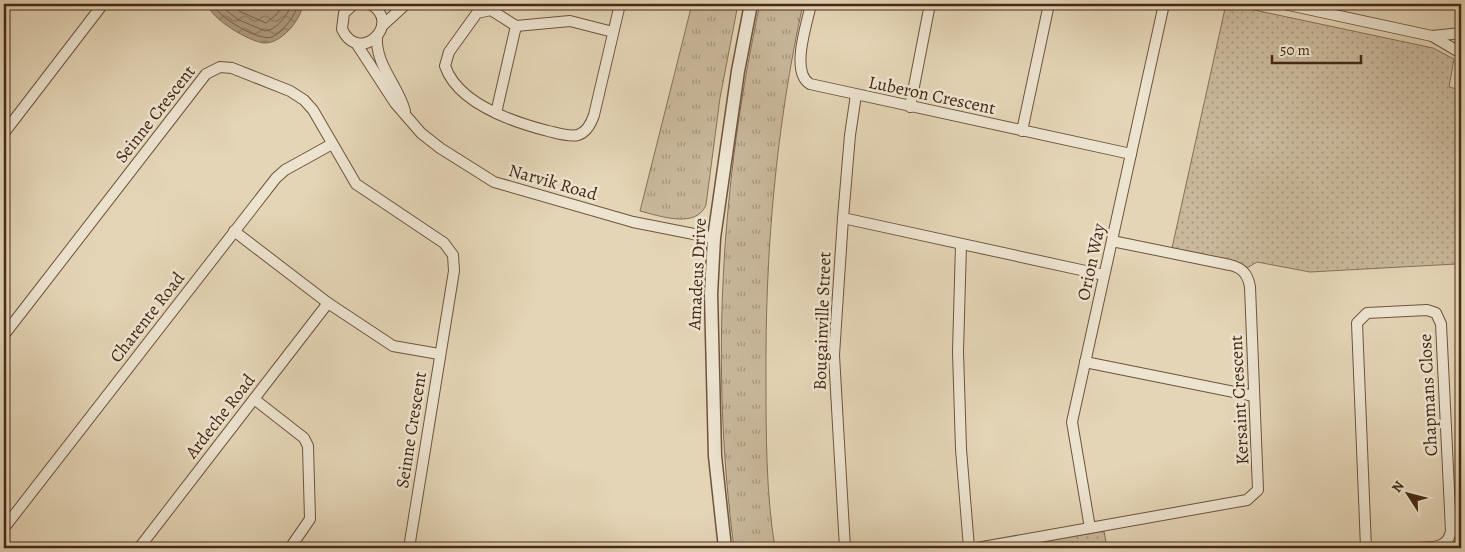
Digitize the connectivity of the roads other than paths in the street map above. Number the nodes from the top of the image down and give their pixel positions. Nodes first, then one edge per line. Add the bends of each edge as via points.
1 (103, 4) edge
2 (354, 4) edge
3 (373, 4) edge
4 (406, 4) edge
5 (620, 4) edge
6 (750, 4) edge
7 (811, 4) edge
8 (930, 4) edge
9 (1049, 4) edge
10 (1164, 4) edge
11 (1290, 4) edge
12 (345, 8) edge
13 (382, 26) junction
14 (516, 26) junction
15 (613, 32) junction
16 (1461, 33) edge
17 (377, 36) junction
18 (1432, 36) junction
19 (356, 43) junction
20 (1461, 52) edge
21 (856, 95) junction
22 (910, 107) junction
23 (405, 112) junction
24 (496, 113) junction
25 (1022, 131) junction
26 (4, 133) edge
27 (332, 144) junction
28 (1131, 154) junction
29 (843, 218) junction
30 (234, 231) junction
31 (714, 238) junction
32 (1112, 241) junction
33 (961, 244) junction
34 (1104, 275) junction
35 (328, 304) junction
36 (4, 335) edge
37 (439, 354) junction
38 (1085, 362) junction
39 (1254, 396) junction
40 (254, 399) junction
41 (4, 528) edge
42 (1090, 528) junction
43 (139, 548) edge
44 (290, 548) edge
45 (409, 548) edge
46 (725, 548) edge
47 (845, 548) edge
48 (969, 548) edge
49 (977, 548) edge
50 (1366, 548) edge
51 (1414, 548) edge

1 - 26 street
2 - 12 street
3 - 13 street via 381,15
4 - 13 street
5 - 15 street
6 - 31 street, Amadeus Drive
7 - 21 street, Luberon Crescent via 799,65 801,76 813,86
8 - 22 street
9 - 25 street
10 - 28 street, Orion Way
11 - 18 street
12 - 19 street, Narvik Road via 342,29 347,38
13 - 17 street
14 - 15 street via 570,20
14 - 24 street
14 - 24 street via 491,10 479,12 446,60 448,72 460,89
15 - 24 street via 594,116 583,133 567,135 513,122
16 - 18 street
17 - 19 street via 369,42
17 - 23 street, Narvik Road via 382,64
18 - 20 street
19 - 23 street, Narvik Road
21 - 22 street, Luberon Crescent
21 - 29 street, Bougainville Street
22 - 25 street, Luberon Crescent
23 - 31 street, Narvik Road via 421,133 440,148 494,182 633,222
25 - 28 street, Luberon Crescent
27 - 30 street, Charente Road via 280,174
27 - 36 street, Seinne Crescent via 313,110 295,94 232,68 220,67 209,71
27 - 37 street, Seinne Crescent via 360,188 440,240 451,251 454,266
28 - 32 street, Orion Way
29 - 33 street
29 - 47 street, Bougainville Street via 834,355
30 - 35 street
30 - 41 street, Charente Road
31 - 46 street, Amadeus Drive via 710,294 712,378 715,456
32 - 34 street, Orion Way
32 - 39 street, Kersaint Crescent via 1242,270 1250,287
33 - 34 street
33 - 48 street via 958,352
34 - 38 street, Orion Way
35 - 37 street via 393,346
35 - 40 street, Ardeche Road
37 - 45 street, Seinne Crescent
38 - 39 street
38 - 42 street, Orion Way via 1072,427
39 - 42 street, Kersaint Crescent via 1259,485 1254,496 1247,500
40 - 43 street, Ardeche Road
40 - 44 street via 304,438 308,446 310,519
42 - 49 street
50 - 51 street, Chapmans Close via 1357,323 1367,313 1428,310 1436,313 1441,324 1451,531 1448,541 1441,546

